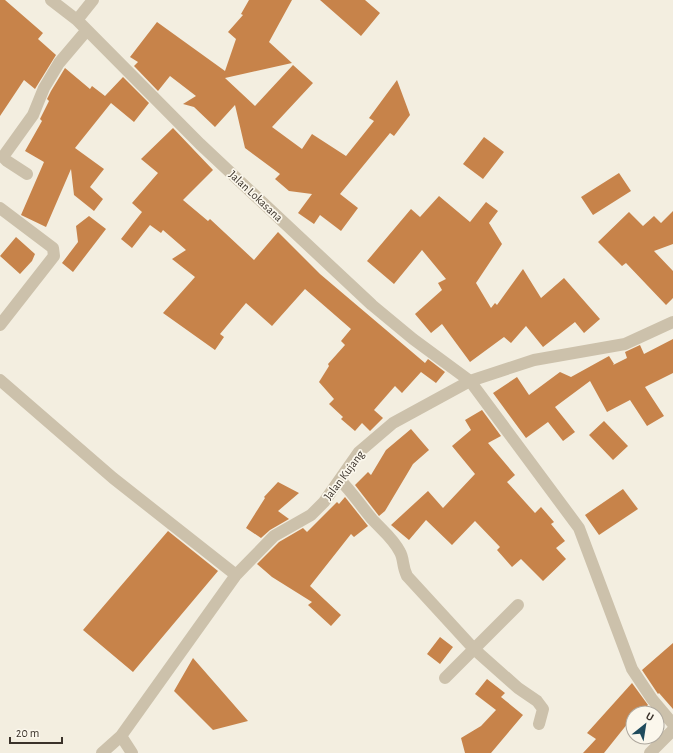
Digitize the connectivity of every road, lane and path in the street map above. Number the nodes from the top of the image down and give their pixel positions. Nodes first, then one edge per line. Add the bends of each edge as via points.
1 (51, 0) edge
2 (93, 0) edge
3 (77, 20) junction
4 (87, 30) junction
5 (27, 174) dead end
6 (0, 208) edge
7 (673, 322) edge
8 (0, 325) edge
9 (0, 380) edge
10 (470, 381) junction
11 (340, 480) junction
12 (236, 575) junction
13 (518, 605) dead end
14 (474, 648) junction
15 (445, 678) dead end
16 (539, 724) dead end
17 (673, 724) edge
18 (673, 730) edge
19 (121, 736) junction
20 (102, 753) edge
21 (132, 753) edge
22 (650, 753) edge

1 - 3 street, Jalan Lokasana
2 - 3 street
3 - 4 street, Jalan Lokasana
4 - 5 street via 59,63 44,88 34,115 5,154 4,158 7,161
4 - 10 street, Jalan Lokasana via 200,144 372,305 413,340
6 - 8 street via 54,248 54,256
7 - 10 street, Jalan Kujang via 625,344 534,360
9 - 12 street via 113,478
10 - 11 street, Jalan Kujang via 393,422 359,452
10 - 17 street, Jalan Lokasana via 579,528 632,670
11 - 12 street, Jalan Kujang via 311,515 274,536
11 - 14 street via 371,518 389,535 402,554 403,568 407,576
12 - 19 street, Jalan Kujang
13 - 14 street
14 - 15 street
14 - 16 street via 543,709
18 - 22 street
19 - 20 street, Jalan Kujang
19 - 21 street

